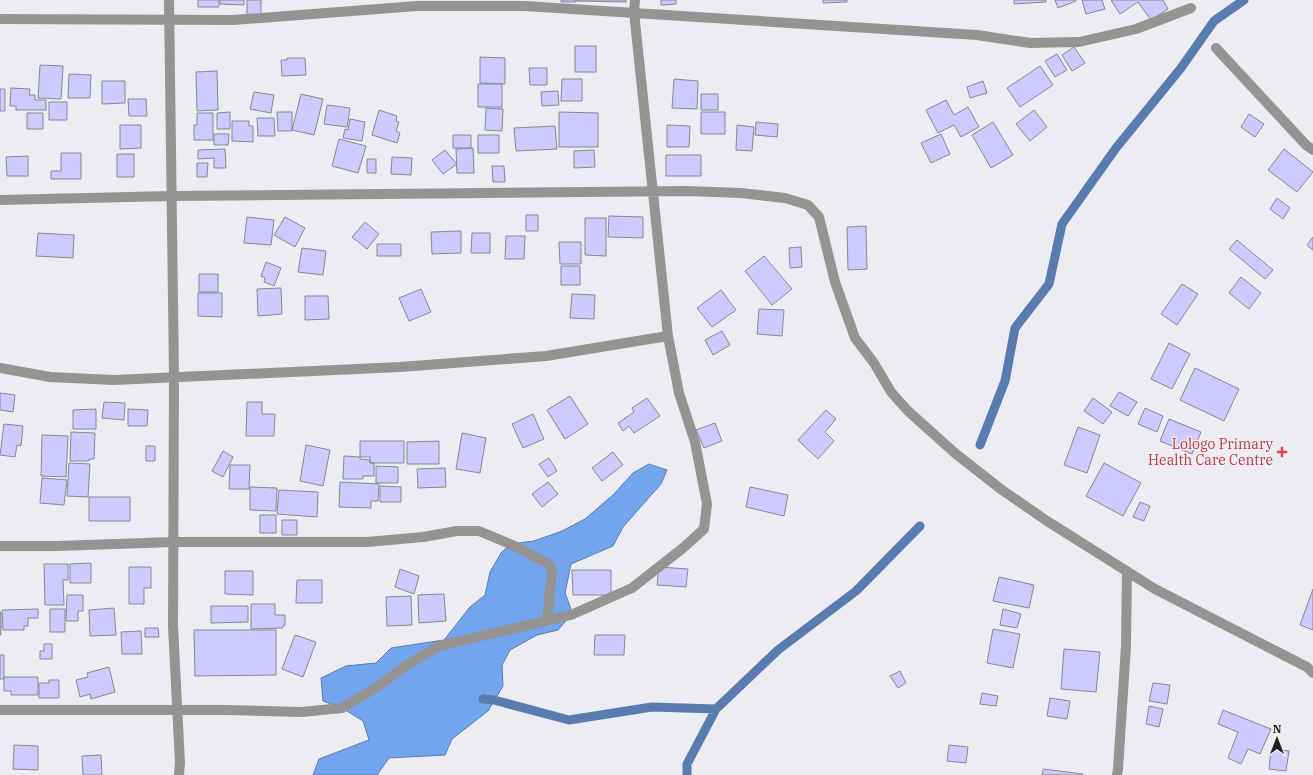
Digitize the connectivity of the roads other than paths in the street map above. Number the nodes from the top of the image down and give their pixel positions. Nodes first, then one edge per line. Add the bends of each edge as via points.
1 (169, 0) edge
2 (635, 0) edge
3 (1191, 8) dead end
4 (634, 12) junction
5 (0, 19) edge
6 (169, 19) junction
7 (1216, 48) dead end
8 (1313, 150) edge
9 (653, 192) junction
10 (172, 196) junction
11 (0, 200) edge
12 (668, 336) junction
13 (0, 368) edge
14 (174, 376) junction
15 (174, 542) junction
16 (0, 546) edge
17 (1127, 572) junction
18 (547, 621) junction
19 (1313, 673) edge
20 (0, 710) edge
21 (177, 710) junction
22 (179, 775) edge
23 (1117, 775) edge

1 - 6 street
2 - 4 street
3 - 4 street via 1136,28 1079,42 1030,43 977,35
4 - 6 street via 525,6 417,6 232,20
4 - 9 street
5 - 6 street
6 - 10 street
7 - 8 street
9 - 10 street
9 - 12 street
9 - 17 street via 741,192 785,198 808,205 819,217 835,282 855,338 891,392 956,454 1002,490
10 - 11 street
10 - 14 street
12 - 14 street via 546,356 400,367
12 - 18 street via 679,393 694,442 707,504 704,529 632,588 571,615
13 - 14 street via 50,377 114,380
14 - 15 street
15 - 16 street
15 - 18 street via 366,542 457,531 479,531 522,549 549,564 552,569
15 - 21 street via 173,626
17 - 19 street via 1307,667
17 - 23 street via 1126,646
18 - 21 street via 438,646 342,708 302,712
20 - 21 street
21 - 22 street

